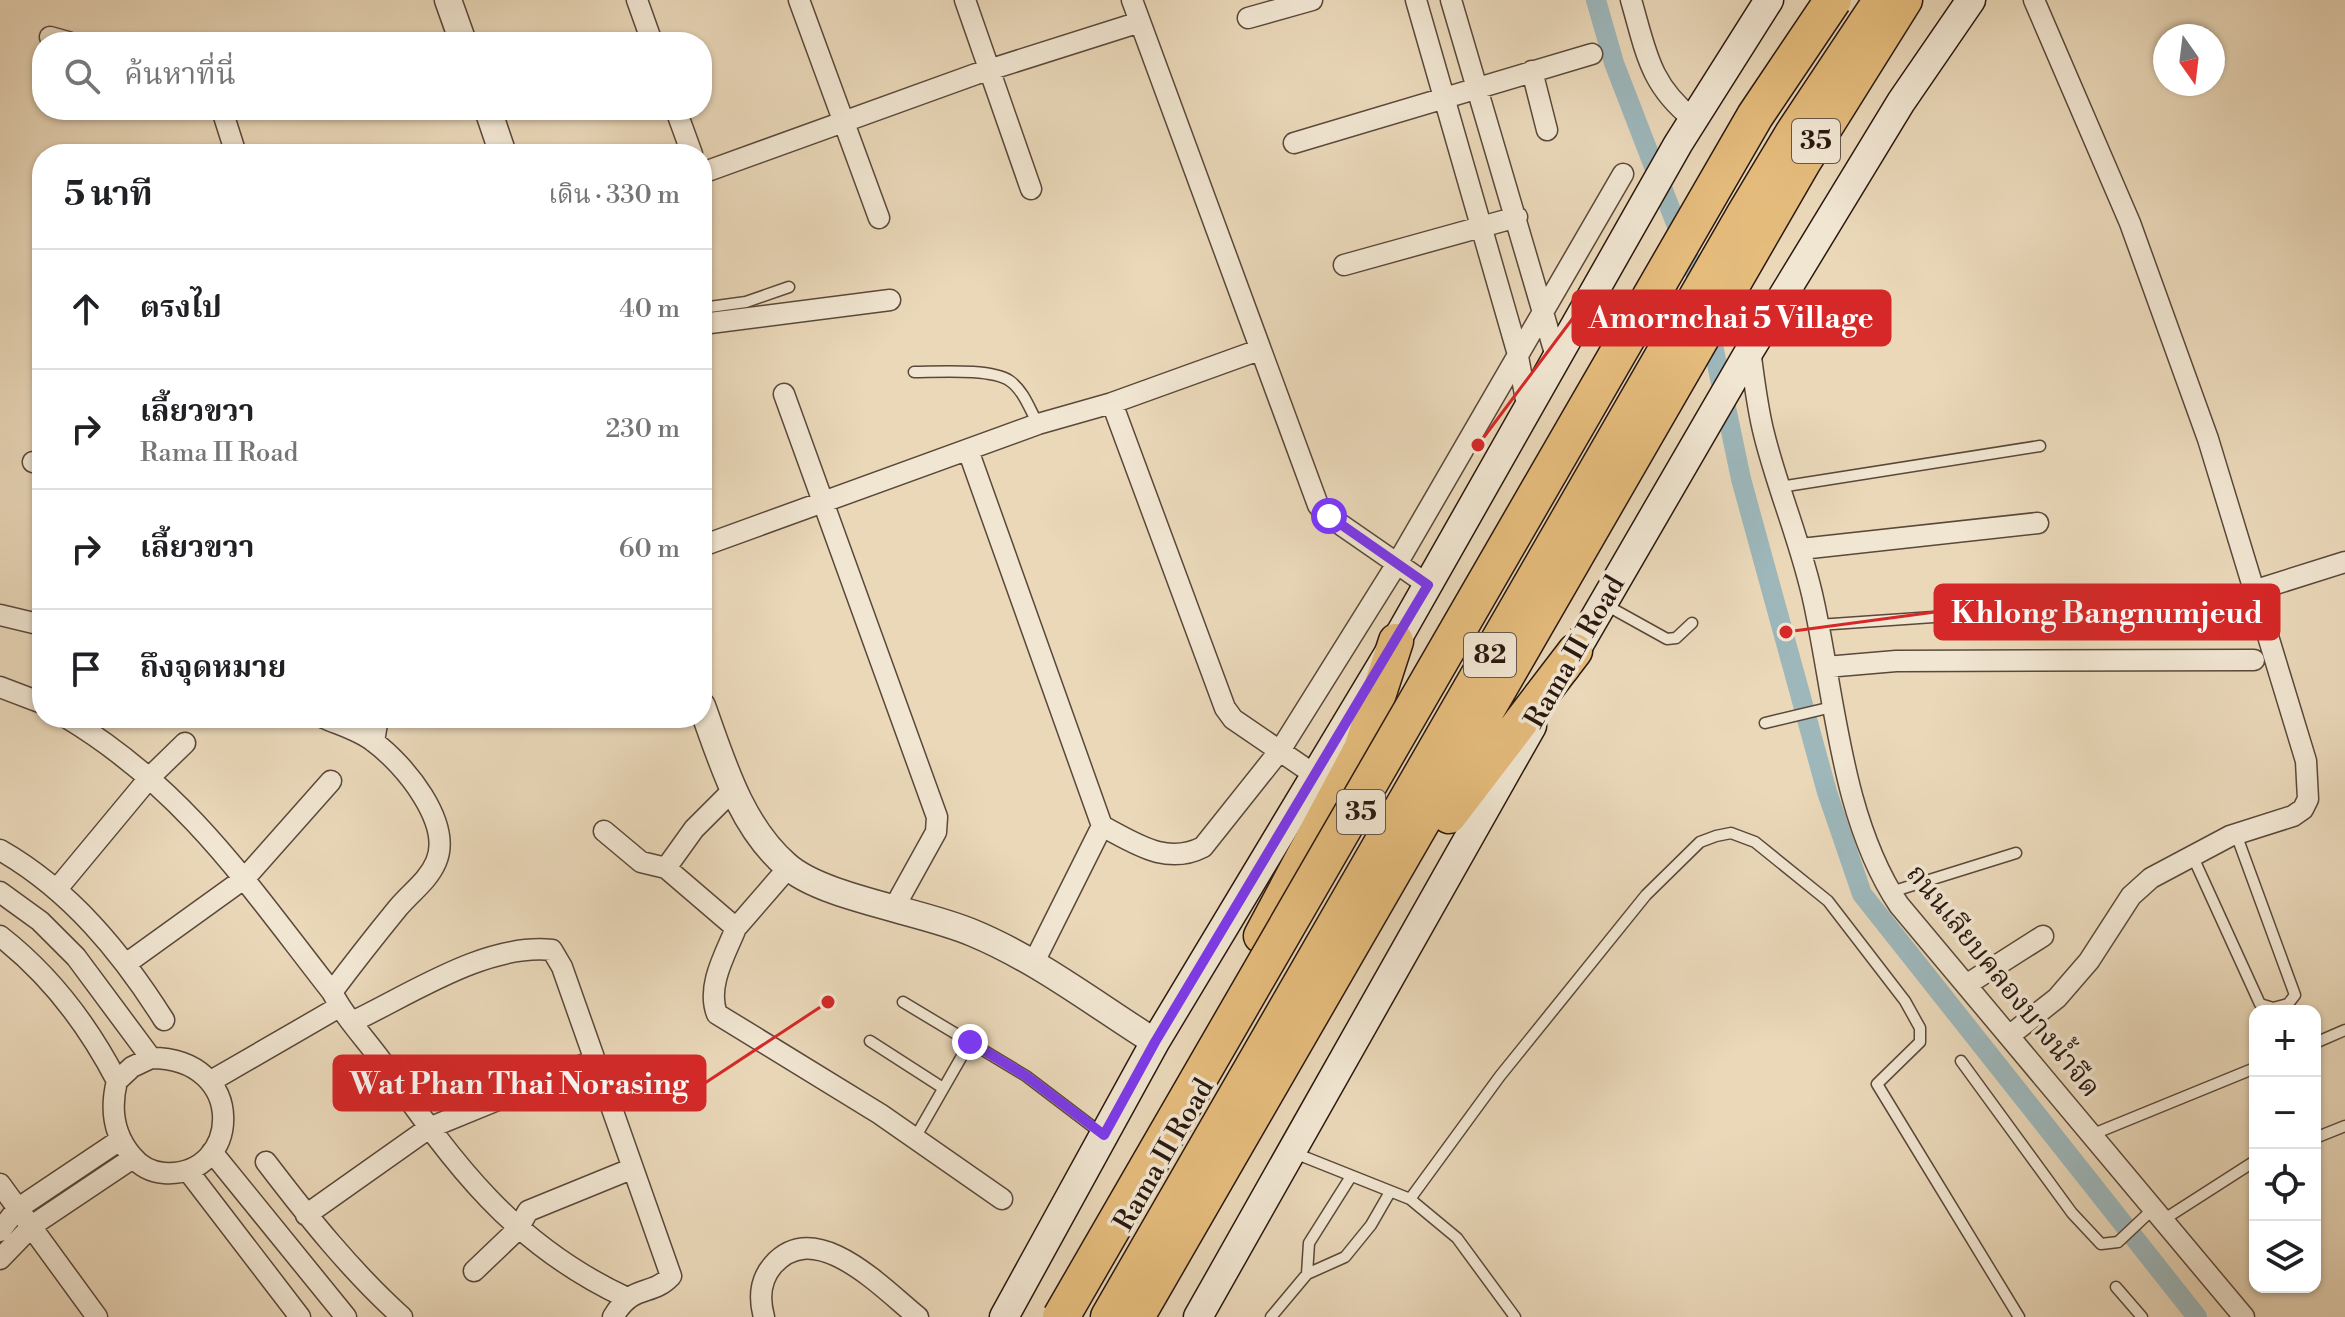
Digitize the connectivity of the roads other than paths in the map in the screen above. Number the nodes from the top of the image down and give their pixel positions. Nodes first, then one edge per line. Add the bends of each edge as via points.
1 (448, 0) edge
2 (637, 0) edge
3 (799, 0) edge
4 (965, 0) edge
5 (1132, 0) edge
6 (1312, 0) edge
7 (1416, 0) edge
8 (1451, 0) edge
9 (1631, 0) edge
10 (1769, 0) edge
11 (1833, 0) edge
12 (1840, 0) edge
13 (1882, 0) edge
14 (1905, 0) edge
15 (1955, 0) edge
16 (1971, 0) edge
17 (2034, 0) edge
18 (1248, 18) dead end
19 (1140, 22) junction
20 (459, 32) edge
21 (648, 32) edge
22 (1592, 54) dead end
23 (991, 70) junction
24 (1532, 71) junction
25 (1478, 90) junction
26 (1445, 100) junction
27 (1901, 102) junction
28 (1693, 119) junction
29 (225, 120) edge
30 (491, 120) edge
31 (680, 120) edge
32 (843, 123) junction
33 (1547, 130) dead end
34 (1294, 143) dead end
35 (233, 144) edge
36 (500, 144) edge
37 (688, 144) edge
38 (712, 169) edge
39 (1623, 174) dead end
40 (1031, 189) dead end
41 (1517, 217) junction
42 (879, 218) dead end
43 (1482, 229) junction
44 (1344, 265) dead end
45 (1531, 266) junction
46 (1496, 277) junction
47 (789, 287) dead end
48 (890, 300) dead end
49 (712, 307) edge
50 (1542, 309) junction
51 (712, 323) edge
52 (1259, 350) junction
53 (1517, 351) junction
54 (1745, 359) junction
55 (1557, 360) junction
56 (914, 372) dead end
57 (784, 394) dead end
58 (1112, 403) junction
59 (1528, 411) junction
60 (1038, 424) junction
61 (2040, 446) dead end
62 (968, 450) junction
63 (1780, 487) junction
64 (822, 503) junction
65 (2038, 523) dead end
66 (712, 542) edge
67 (1801, 549) junction
68 (1398, 562) junction
69 (2345, 562) edge
70 (1428, 585) junction
71 (2253, 591) junction
72 (1602, 603) junction
73 (2006, 612) dead end
74 (0, 615) edge
75 (32, 623) edge
76 (1692, 623) dead end
77 (1818, 625) junction
78 (1396, 641) junction
79 (1575, 651) junction
80 (2254, 660) dead end
81 (1826, 667) junction
82 (0, 687) edge
83 (32, 699) edge
84 (1824, 708) junction
85 (1765, 723) dead end
86 (83, 728) edge
87 (346, 728) edge
88 (376, 728) edge
89 (710, 728) edge
90 (374, 741) junction
91 (185, 743) dead end
92 (1281, 749) junction
93 (1315, 775) junction
94 (150, 777) junction
95 (331, 781) dead end
96 (734, 789) junction
97 (1102, 826) junction
98 (604, 831) dead end
99 (2236, 834) junction
100 (0, 850) edge
101 (2016, 853) dead end
102 (2192, 855) junction
103 (666, 868) junction
104 (788, 868) junction
105 (245, 878) junction
106 (57, 889) junction
107 (0, 892) edge
108 (1891, 892) junction
109 (895, 906) junction
110 (736, 928) junction
111 (0, 936) edge
112 (2043, 936) dead end
113 (127, 963) junction
114 (1033, 964) junction
115 (1966, 985) junction
116 (903, 1002) dead end
117 (1250, 1006) junction
118 (341, 1007) junction
119 (164, 1020) dead end
120 (1308, 1021) junction
121 (2345, 1030) edge
122 (2009, 1036) junction
123 (2321, 1040) edge
124 (870, 1041) dead end
125 (970, 1042) junction
126 (1155, 1042) junction
127 (151, 1058) junction
128 (595, 1060) junction
129 (1961, 1061) dead end
130 (2249, 1070) edge
131 (117, 1081) junction
132 (211, 1081) junction
133 (943, 1088) junction
134 (2345, 1126) edge
135 (429, 1128) junction
136 (1104, 1135) junction
137 (2091, 1135) junction
138 (2321, 1136) edge
139 (915, 1138) junction
140 (120, 1140) junction
141 (1290, 1151) junction
142 (212, 1152) junction
143 (133, 1158) junction
144 (266, 1162) dead end
145 (2249, 1164) edge
146 (631, 1169) junction
147 (188, 1171) junction
148 (1350, 1178) junction
149 (0, 1184) edge
150 (1390, 1192) junction
151 (1002, 1199) dead end
152 (1410, 1199) junction
153 (17, 1209) junction
154 (306, 1215) junction
155 (2153, 1216) junction
156 (33, 1225) junction
157 (518, 1229) junction
158 (0, 1231) edge
159 (0, 1259) edge
160 (474, 1271) dead end
161 (1307, 1274) junction
162 (2116, 1287) dead end
163 (625, 1297) junction
164 (2235, 1314) edge
165 (97, 1317) edge
166 (300, 1317) edge
167 (346, 1317) edge
168 (402, 1317) edge
169 (613, 1317) edge
170 (764, 1317) edge
171 (918, 1317) edge
172 (1004, 1317) edge
173 (1061, 1317) edge
174 (1071, 1317) edge
175 (1109, 1317) edge
176 (1137, 1317) edge
177 (1198, 1317) edge
178 (1271, 1317) edge
179 (1515, 1317) edge
180 (2019, 1317) edge
181 (2142, 1317) edge

1 - 20 street
2 - 21 street
3 - 32 street
4 - 23 street
5 - 19 street
6 - 18 street
7 - 26 street
8 - 25 street
9 - 28 street via 1652,72 1665,96
10 - 28 main road, 35
11 - 173 highway, 82, bridge via 1755,116
12 - 117 highway, Rama II Road / 35, bridge via 1775,94 1699,223
13 - 175 highway, 82 via 1745,214
14 - 120 highway, Rama II Road / 35 via 1842,97
15 - 27 main road
16 - 27 main road, Rama II Road / 35
17 - 71 street via 2135,238 2208,439
19 - 23 street
19 - 52 street
22 - 24 street
23 - 32 street
23 - 40 street
24 - 25 street
24 - 33 street
25 - 26 street
25 - 41 street
26 - 34 street
26 - 43 street
27 - 54 main road, Rama II Road / 35
28 - 55 main road, 35
29 - 35 street
30 - 36 street
31 - 37 street
32 - 38 street
32 - 42 street
39 - 50 street
41 - 43 street
41 - 45 street
43 - 44 street
43 - 46 street
45 - 46 street
45 - 50 street
46 - 53 street
47 - 49 lane
48 - 51 street
50 - 53 street
50 - 55 street
52 - 58 street
52 - 68 street via 1318,505
53 - 59 street
53 - 68 street
54 - 63 street, ถนนเลียบคลองบางน้ำจืด
54 - 72 main road, Rama II Road / 35
55 - 59 main road, 35
56 - 60 lane via 1008,379
57 - 64 street
58 - 60 street
58 - 92 street via 1225,708 1233,719
59 - 70 main road, 35
60 - 62 street
61 - 63 lane
62 - 64 street
62 - 97 street
63 - 67 street, ถนนเลียบคลองบางน้ำจืด
64 - 66 street
64 - 109 street via 937,817 936,832
65 - 67 street
67 - 77 street, ถนนเลียบคลองบางน้ำจืด
68 - 70 street
68 - 92 street
69 - 71 street
70 - 78 main road, 35
71 - 99 street via 2306,761 2308,799 2293,816
72 - 76 lane via 1667,639 1676,638
72 - 79 main road, Rama II Road / 35
73 - 77 lane
74 - 75 street
77 - 81 street, ถนนเลียบคลองบางน้ำจืด
78 - 93 main road, 35
78 - 117 highway via 1361,749 1262,934 1247,978
79 - 120 highway via 1460,800
79 - 141 main road, Rama II Road / 35
80 - 81 street via 1896,661
81 - 84 street, ถนนเลียบคลองบางน้ำจืด
82 - 83 street
84 - 85 lane
84 - 108 street, ถนนเลียบคลองบางน้ำจืด via 1859,816
86 - 94 street
87 - 90 street
88 - 90 street
89 - 96 street
90 - 118 street via 430,807 441,847 421,885 399,906
91 - 94 street
92 - 93 street
92 - 97 street via 1203,847 1188,854 1151,852
93 - 126 main road, 35
94 - 105 street via 198,822
94 - 106 street
95 - 105 street
96 - 103 street via 694,829
96 - 104 street via 769,848
97 - 114 street
98 - 103 street via 641,862
99 - 102 street
99 - 102 lane via 2295,995 2288,1004 2260,1004
100 - 106 street
101 - 108 lane
102 - 122 street via 2131,896 2089,961 2057,998
103 - 110 street
104 - 109 street
104 - 110 street
105 - 113 street
105 - 118 street
106 - 113 street
107 - 127 street via 76,957
108 - 115 street, ถนนเลียบคลองบางน้ำจืด
109 - 114 street via 974,933
110 - 139 street via 717,975 717,1014
111 - 131 street via 46,976 98,1043
112 - 115 street
113 - 119 street
114 - 126 street
115 - 122 street, ถนนเลียบคลองบางน้ำจืด
116 - 125 lane
117 - 174 highway, Rama II Road / 35
118 - 128 street via 488,957 529,948 552,950
118 - 132 street
118 - 135 street
120 - 176 highway, Rama II Road / 35
121 - 123 lane
122 - 137 street, ถนนเลียบคลองบางน้ำจืด
124 - 133 lane
125 - 133 lane
125 - 136 lane
126 - 136 main road, 35
127 - 131 street
127 - 132 street via 184,1062
128 - 135 street
128 - 146 street
129 - 155 lane via 2072,1213 2101,1244 2118,1242
130 - 137 lane
131 - 140 street via 113,1112
132 - 142 street via 223,1113
133 - 139 lane
134 - 138 lane
135 - 154 street
135 - 157 street via 461,1172
136 - 172 main road, 35
137 - 155 street, ถนนเลียบคลองบางน้ำจืด
139 - 151 street
140 - 143 street
140 - 153 street
141 - 148 lane
141 - 177 main road, Rama II Road / 35
142 - 147 street
142 - 167 street
143 - 147 street via 157,1172
143 - 156 street
144 - 154 street
145 - 155 lane
146 - 157 street via 528,1211
146 - 163 street via 671,1276
147 - 166 street
148 - 150 lane
148 - 161 lane via 1309,1243
149 - 153 street
150 - 152 lane
150 - 161 lane via 1345,1257
152 - 179 lane via 1457,1238
152 - 180 lane via 1500,1076 1646,895 1700,842 1731,833 1755,842 1828,901 1905,1001 1920,1028 1920,1042 1877,1084
153 - 156 street
153 - 158 street
154 - 168 street
155 - 164 street, ถนนเลียบคลองบางน้ำจืด
156 - 159 street
156 - 165 street
157 - 160 street
157 - 163 street via 597,1284
161 - 178 lane
162 - 181 lane
163 - 169 street
170 - 171 street via 765,1275 790,1251 810,1248 847,1260

